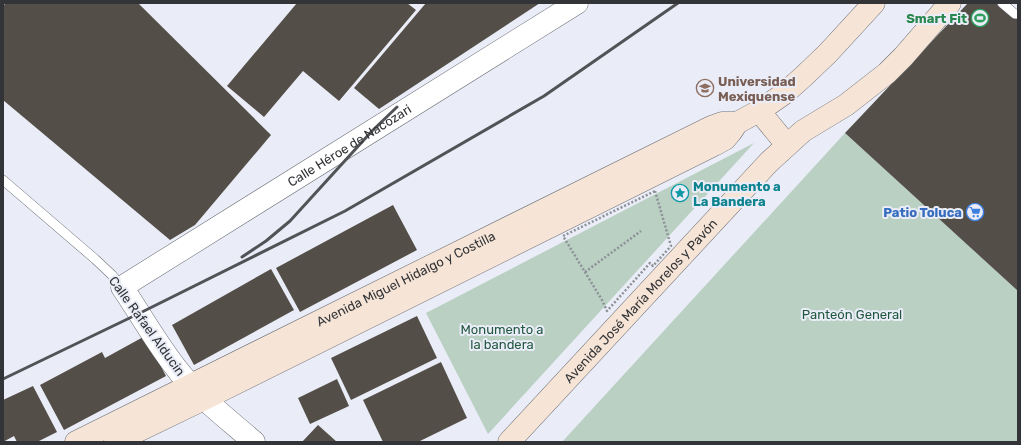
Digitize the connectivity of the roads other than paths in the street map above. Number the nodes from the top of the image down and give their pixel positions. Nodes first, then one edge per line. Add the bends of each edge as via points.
1 (577, 3) edge
2 (874, 3) edge
3 (950, 3) edge
4 (1002, 3) edge
5 (1018, 14) edge
6 (759, 111) junction
7 (786, 145) junction
8 (3, 180) edge
9 (122, 286) junction
10 (198, 392) junction
11 (76, 442) edge
12 (115, 442) edge
13 (254, 442) edge
14 (509, 442) edge

1 - 9 street, Calle Héroe de Nacozari
2 - 6 main road, Avenida Miguel Hidalgo y Costilla via 804,76
3 - 7 main road, Avenida José María Morelos y Pavón via 887,73 846,105 803,131
4 - 5 lane
6 - 7 main road
6 - 10 main road, Avenida Miguel Hidalgo y Costilla via 737,123 722,123 711,127 396,293
7 - 14 main road, Avenida José María Morelos y Pavón
8 - 9 lane, Calle Rafael Alducin via 95,259
9 - 10 street, Calle Rafael Alducin via 170,360
10 - 11 main road, Avenida Miguel Hidalgo y Costilla
10 - 12 main road, Avenida Miguel Hidalgo y Costilla
10 - 13 street, Calle Rafael Alducin

